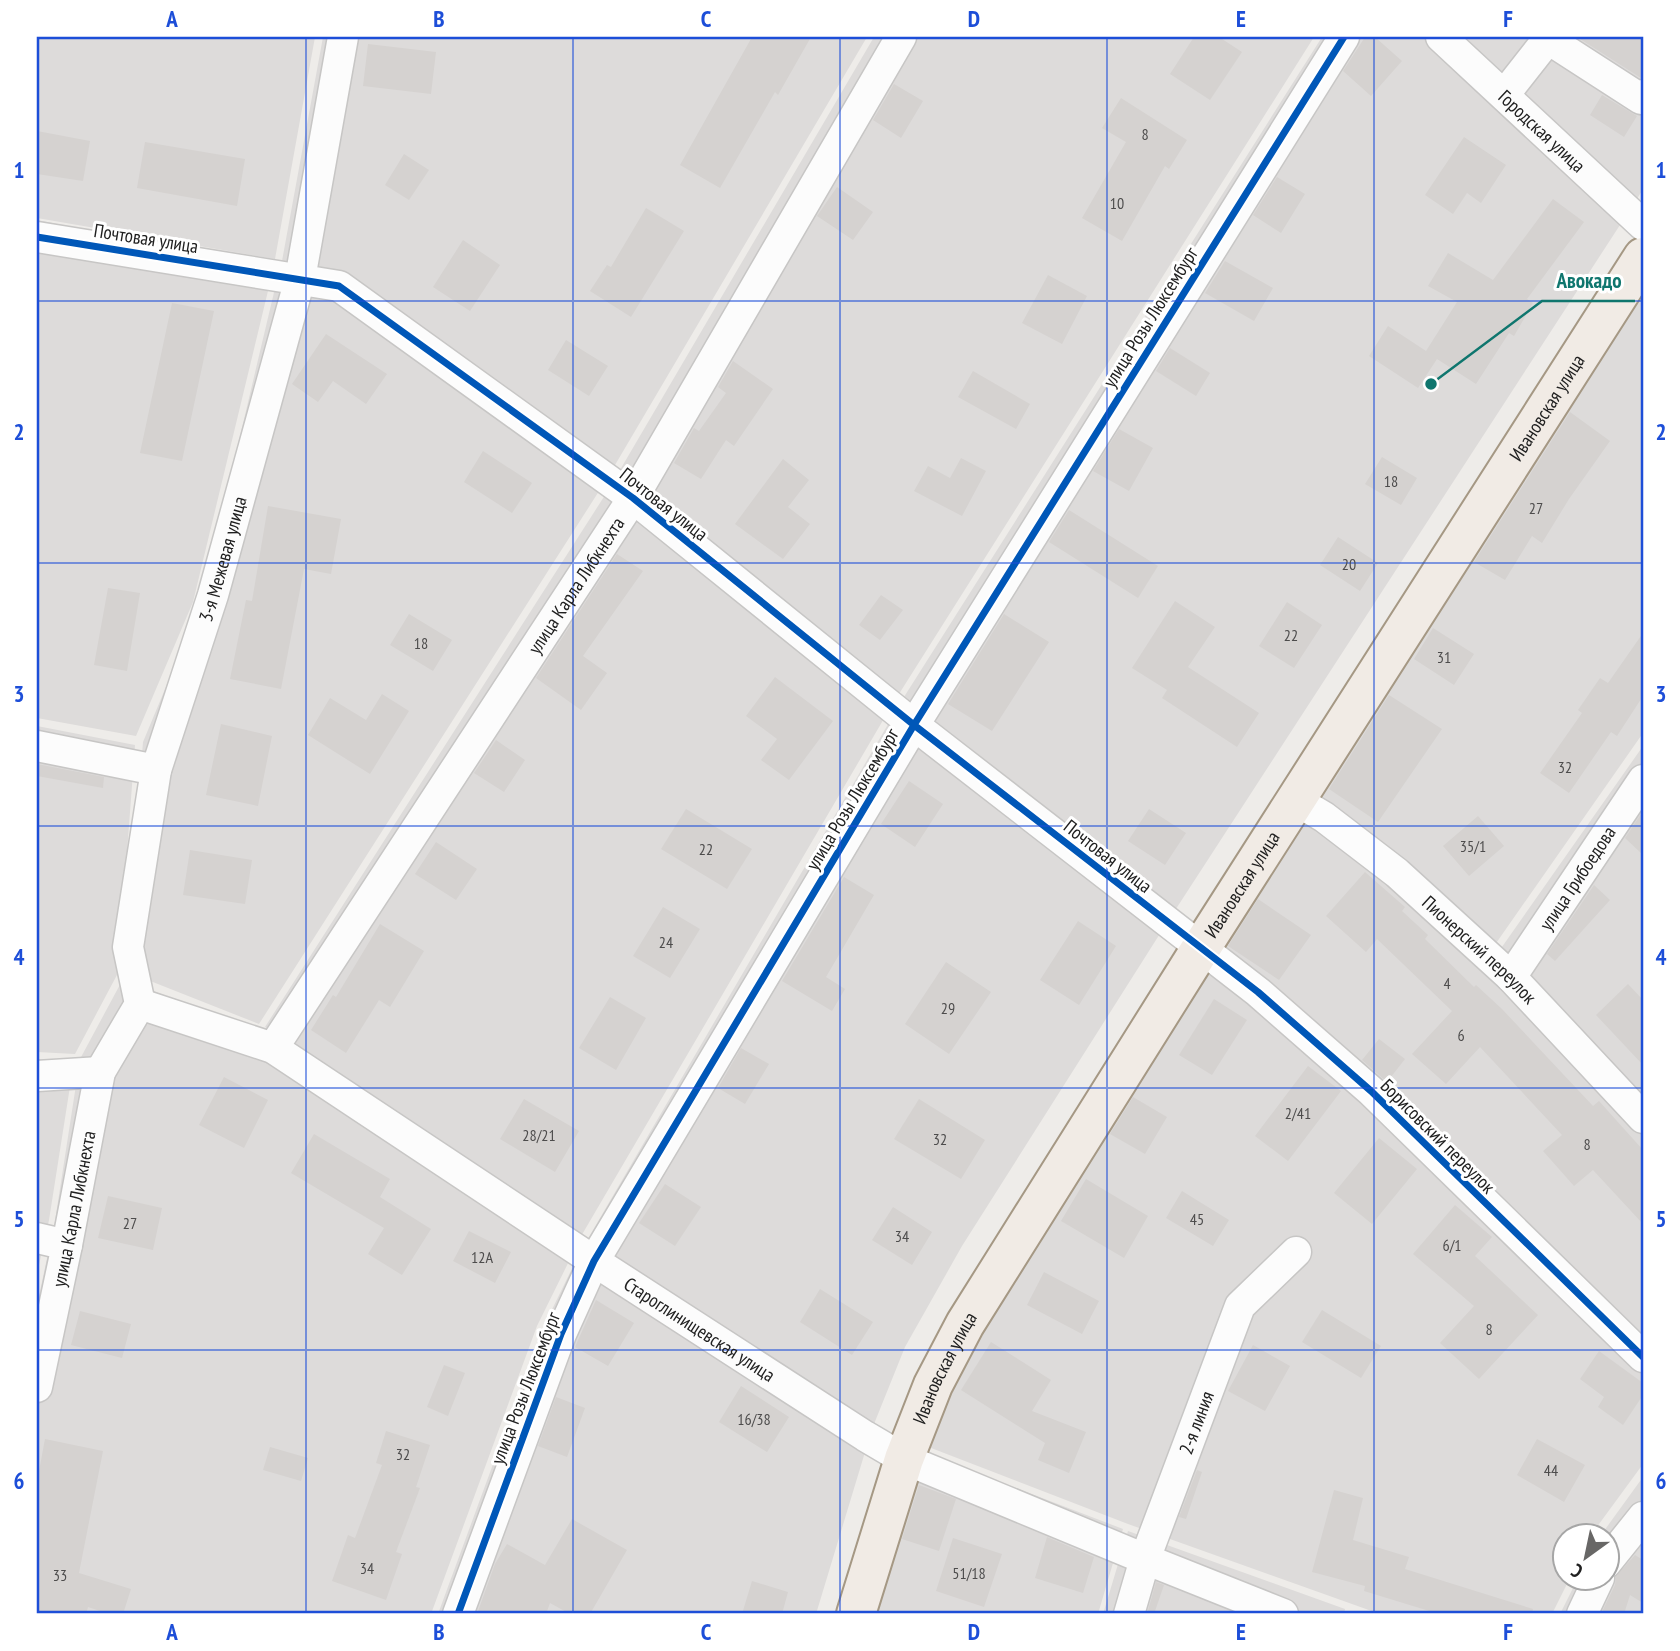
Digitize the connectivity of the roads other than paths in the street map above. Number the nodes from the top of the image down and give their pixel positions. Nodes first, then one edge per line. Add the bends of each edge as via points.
1 (343, 37) edge
2 (901, 37) edge
3 (1344, 37) edge
4 (1441, 37) edge
5 (1568, 43) edge
6 (1504, 95) junction
7 (1643, 95) edge
8 (1643, 225) edge
9 (37, 237) edge
10 (1643, 257) edge
11 (300, 279) junction
12 (633, 498) junction
13 (914, 725) junction
14 (37, 746) edge
15 (156, 770) junction
16 (1643, 780) edge
17 (1297, 801) junction
18 (1201, 948) junction
19 (1511, 977) junction
20 (140, 1004) junction
21 (273, 1048) junction
22 (100, 1072) junction
23 (37, 1076) edge
24 (1643, 1118) edge
25 (37, 1238) edge
26 (67, 1245) junction
27 (1296, 1252) dead end
28 (594, 1261) junction
29 (1643, 1357) edge
30 (37, 1387) edge
31 (904, 1459) junction
32 (1643, 1517) edge
33 (1620, 1546) edge
34 (1145, 1559) junction
35 (1592, 1592) edge
36 (458, 1614) edge
37 (856, 1614) edge
38 (1129, 1614) edge
39 (1283, 1614) edge
40 (1582, 1614) edge

1 - 11 street, 3-я Межевая улица
2 - 12 street, улица Карла Либкнехта
3 - 13 street, улица Розы Люксембург
4 - 6 street, Городская улица
5 - 6 street via 1548,39
5 - 7 street via 1641,99
6 - 8 street, Городская улица
9 - 11 street, Почтовая улица
10 - 17 main road, Ивановская улица
11 - 12 street, Почтовая улица via 339,286
11 - 15 street, 3-я Межевая улица via 213,595
12 - 13 street, Почтовая улица
12 - 21 street, улица Карла Либкнехта
13 - 18 street, Почтовая улица
13 - 28 street, улица Розы Люксембург
14 - 15 street
15 - 20 street, 3-я Межевая улица via 128,947
16 - 19 street, улица Грибоедова
17 - 18 main road, Ивановская улица
17 - 19 street, Пионерский переулок via 1397,873
18 - 29 street, Борисовский переулок via 1371,1091
18 - 31 main road, Ивановская улица via 965,1324 933,1385
19 - 24 street, Пионерский переулок
20 - 21 street, Староглинищевская улица
20 - 22 street
21 - 28 street, Староглинищевская улица
22 - 23 street
22 - 26 street, улица Карла Либкнехта
25 - 26 street
26 - 30 street, улица Карла Либкнехта
27 - 34 street, 2-я линия via 1240,1306
28 - 31 street, Староглинищевская улица
28 - 36 street, улица Розы Люксембург via 561,1334
31 - 34 street, Староглинищевская улица
31 - 37 main road, Ивановская улица
32 - 33 street
34 - 38 street, 2-я линия
34 - 39 street, Староглинищевская улица
35 - 40 street

